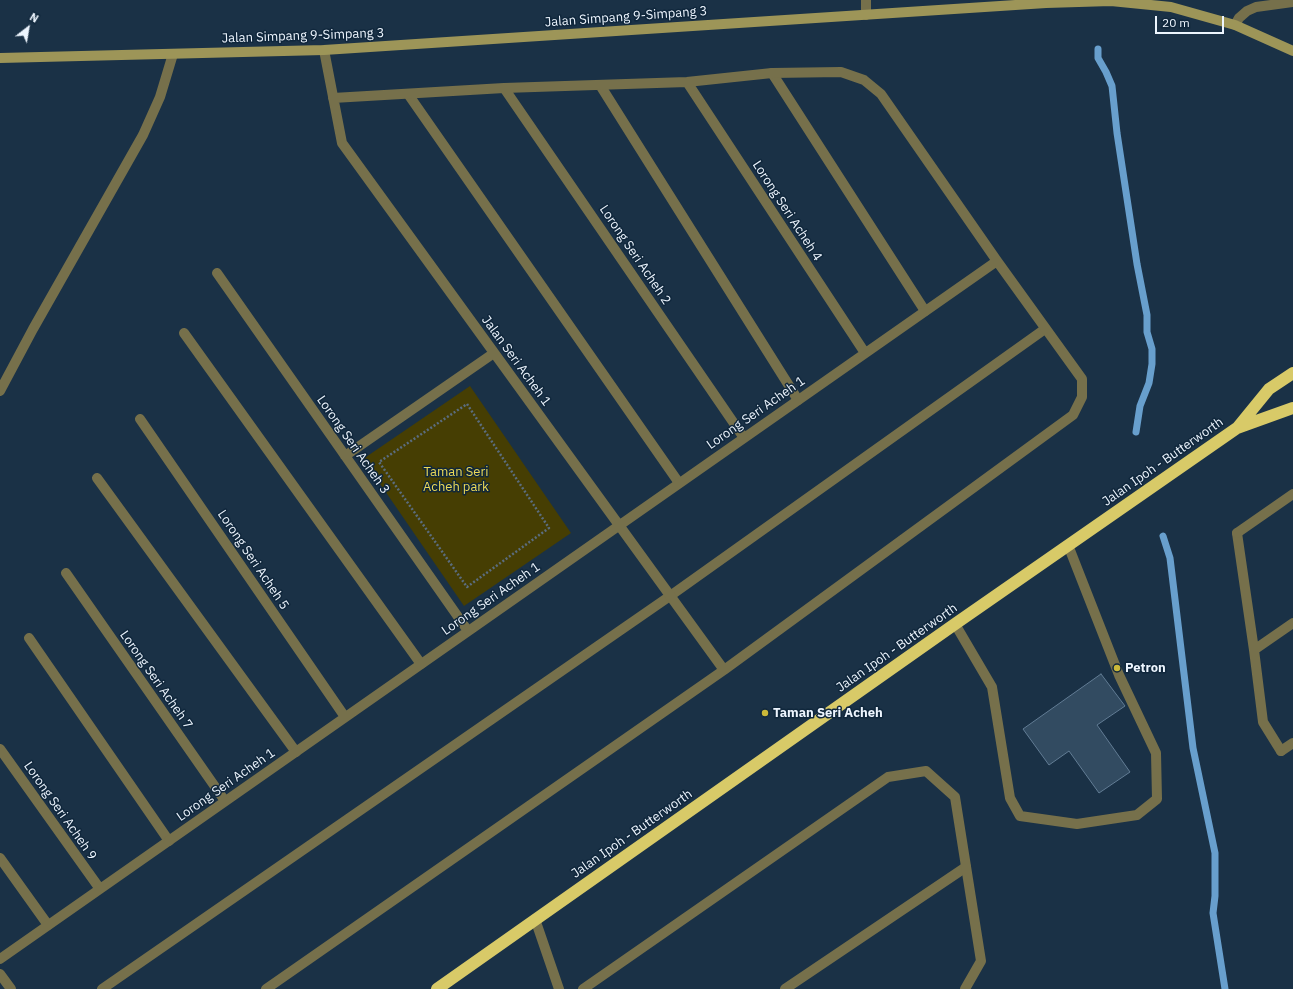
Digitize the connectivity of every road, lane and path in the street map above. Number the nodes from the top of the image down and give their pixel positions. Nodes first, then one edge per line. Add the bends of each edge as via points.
1 (866, 0) edge
2 (1293, 2) edge
3 (866, 15) junction
4 (1235, 25) junction
5 (324, 50) junction
6 (1293, 50) edge
7 (173, 54) junction
8 (0, 58) edge
9 (772, 73) junction
10 (687, 82) junction
11 (600, 85) junction
12 (504, 88) junction
13 (408, 94) junction
14 (333, 98) junction
15 (997, 261) junction
16 (217, 273) dead end
17 (925, 311) junction
18 (1045, 329) junction
19 (184, 333) dead end
20 (494, 353) junction
21 (865, 353) junction
22 (1293, 373) edge
23 (0, 391) edge
24 (798, 400) junction
25 (467, 404) joint
26 (1293, 408) edge
27 (140, 418) dead end
28 (1237, 428) junction
29 (744, 438) junction
30 (345, 456) junction
31 (97, 478) dead end
32 (679, 484) junction
33 (1293, 494) edge
34 (619, 525) junction
35 (1068, 545) junction
36 (66, 573) dead end
37 (670, 596) junction
38 (1293, 623) edge
39 (955, 624) junction
40 (468, 631) junction
41 (29, 638) dead end
42 (1254, 650) junction
43 (421, 664) junction
44 (724, 670) junction
45 (345, 717) junction
46 (1293, 743) edge
47 (0, 749) edge
48 (296, 752) junction
49 (225, 801) junction
50 (169, 841) junction
51 (0, 858) edge
52 (966, 867) junction
53 (100, 889) junction
54 (535, 919) junction
55 (48, 925) junction
56 (0, 959) edge
57 (0, 974) edge
58 (11, 989) edge
59 (102, 989) edge
60 (266, 989) edge
61 (437, 989) edge
62 (559, 989) edge
63 (583, 989) edge
64 (785, 989) edge
65 (965, 989) edge

1 - 3 street
2 - 4 street via 1256,7 1247,11
3 - 4 street, Jalan Simpang 9-Simpang 3 via 1111,1 1171,7
3 - 5 street, Jalan Simpang 9-Simpang 3
4 - 6 street, Jalan Simpang 9-Simpang 3
5 - 7 street, Jalan Simpang 9-Simpang 3
5 - 14 street, Jalan Seri Acheh 1
7 - 8 street, Jalan Simpang 9-Simpang 3
7 - 23 street via 160,97 142,135
9 - 10 street
9 - 15 street via 841,72 864,80 881,94
9 - 17 street
10 - 11 street
10 - 21 street, Lorong Seri Acheh 4
11 - 12 street
11 - 24 street
12 - 13 street
12 - 29 street, Lorong Seri Acheh 2
13 - 14 street
13 - 32 street
14 - 20 street, Jalan Seri Acheh 1 via 342,143
15 - 17 street, Lorong Seri Acheh 1
15 - 18 street
16 - 30 street, Lorong Seri Acheh 3
17 - 21 street, Lorong Seri Acheh 1
18 - 37 street
18 - 44 street via 1082,379 1082,397 1073,415
19 - 43 street
20 - 30 street
20 - 34 street, Jalan Seri Acheh 1
21 - 24 street, Lorong Seri Acheh 1
22 - 28 highway, Jalan Ipoh - Butterworth via 1269,389
24 - 29 street, Lorong Seri Acheh 1
25 - 25 path via 549,528 467,587 379,462
26 - 28 highway, Jalan Ipoh - Butterworth
27 - 45 street, Lorong Seri Acheh 5
28 - 35 highway, Jalan Ipoh - Butterworth
29 - 32 street, Lorong Seri Acheh 1
30 - 40 street, Lorong Seri Acheh 3
31 - 48 street
32 - 34 street, Lorong Seri Acheh 1
33 - 42 street via 1237,533
34 - 37 street, Jalan Seri Acheh 1
34 - 40 street, Lorong Seri Acheh 1
35 - 39 highway, Jalan Ipoh - Butterworth
35 - 39 street via 1119,675 1156,753 1157,799 1137,815 1077,824 1020,816 1010,798 992,687
36 - 49 street, Lorong Seri Acheh 7
37 - 44 street, Jalan Seri Acheh 1
37 - 59 street
38 - 42 street
39 - 54 highway, Jalan Ipoh - Butterworth
40 - 43 street, Lorong Seri Acheh 1
41 - 50 street
42 - 46 street via 1263,722 1281,751
43 - 45 street, Lorong Seri Acheh 1
44 - 60 street
45 - 48 street, Lorong Seri Acheh 1
47 - 53 street, Lorong Seri Acheh 9
48 - 49 street, Lorong Seri Acheh 1
49 - 50 street, Lorong Seri Acheh 1
50 - 53 street, Lorong Seri Acheh 1
51 - 55 street
52 - 63 street via 955,797 926,771 888,777
52 - 64 street
52 - 65 street via 981,961
53 - 55 street, Lorong Seri Acheh 1
54 - 61 highway, Jalan Ipoh - Butterworth
54 - 62 street
55 - 56 street, Lorong Seri Acheh 1
57 - 58 street

